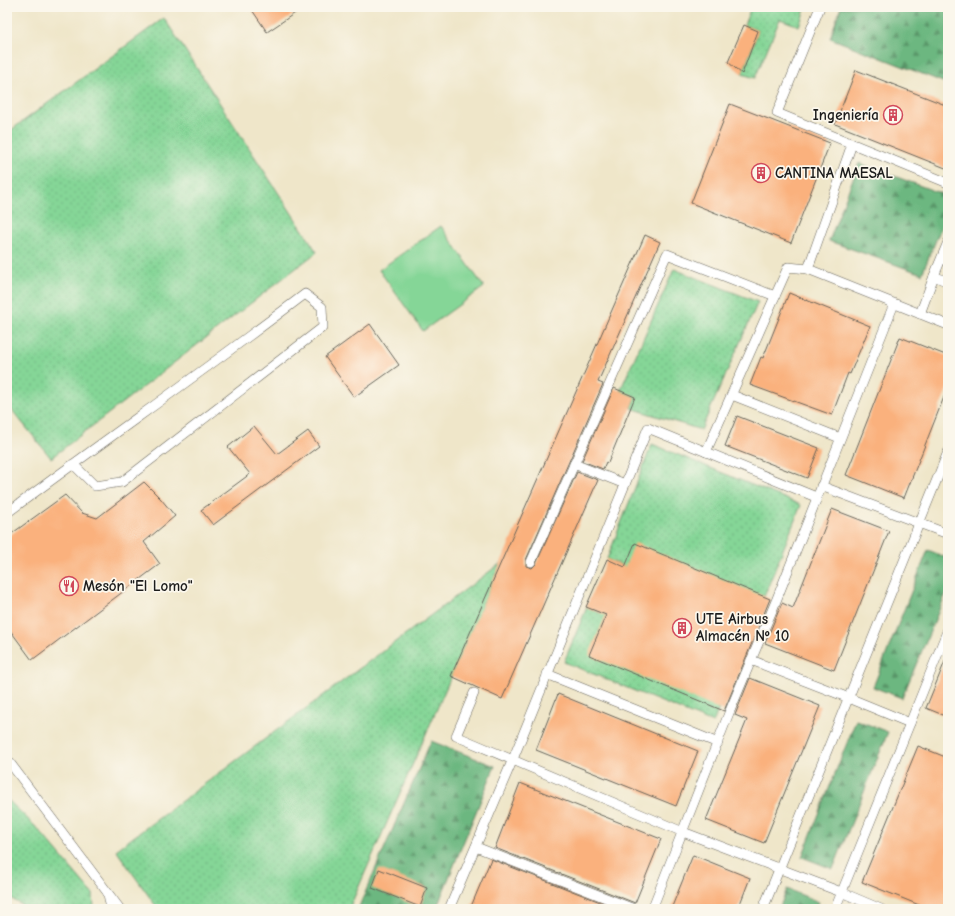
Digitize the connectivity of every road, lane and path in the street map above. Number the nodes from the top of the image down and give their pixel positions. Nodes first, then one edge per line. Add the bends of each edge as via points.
1 (820, 7) edge
2 (852, 144) junction
3 (948, 183) edge
4 (948, 242) edge
5 (808, 270) junction
6 (934, 276) junction
7 (948, 282) edge
8 (775, 296) junction
9 (894, 304) junction
10 (920, 314) junction
11 (948, 325) edge
12 (732, 395) junction
13 (840, 438) junction
14 (706, 452) junction
15 (948, 452) edge
16 (73, 464) junction
17 (574, 464) junction
18 (625, 484) junction
19 (821, 486) junction
20 (816, 497) junction
21 (7, 513) edge
22 (919, 523) junction
23 (948, 534) edge
24 (531, 562) dead end
25 (948, 629) edge
26 (751, 660) junction
27 (547, 674) junction
28 (474, 693) dead end
29 (849, 698) junction
30 (910, 723) junction
31 (718, 743) junction
32 (7, 759) edge
33 (513, 760) junction
34 (683, 832) junction
35 (476, 847) junction
36 (780, 869) junction
37 (108, 891) junction
38 (842, 892) junction
39 (111, 909) edge
40 (120, 909) edge
41 (449, 909) edge
42 (634, 909) edge
43 (652, 909) edge
44 (763, 909) edge
45 (835, 909) edge
46 (881, 909) edge

1 - 2 lane via 778,113
2 - 3 lane
2 - 5 lane
4 - 6 lane
5 - 8 lane via 788,266
5 - 9 lane
6 - 7 lane
6 - 10 lane
8 - 12 lane
8 - 17 lane via 667,254
9 - 10 lane
9 - 13 lane
10 - 11 lane
12 - 13 lane
12 - 14 lane
13 - 19 lane
14 - 18 lane via 648,428
14 - 20 lane
15 - 22 lane
16 - 16 lane via 305,294 322,307 323,327 122,482 95,486
16 - 21 lane
17 - 18 lane
17 - 24 lane
18 - 27 lane
19 - 20 lane
19 - 22 lane
20 - 26 lane
22 - 23 lane
22 - 29 lane
25 - 30 lane
26 - 29 lane
26 - 31 lane
27 - 31 lane
27 - 33 lane
28 - 33 lane via 456,736
29 - 30 lane
29 - 36 lane
30 - 38 lane
31 - 34 lane
32 - 37 lane
33 - 34 lane
33 - 35 lane
34 - 36 lane
34 - 43 lane
35 - 41 lane
35 - 42 lane
36 - 38 lane
36 - 44 lane
37 - 39 lane
37 - 40 lane
38 - 45 lane
38 - 46 lane

